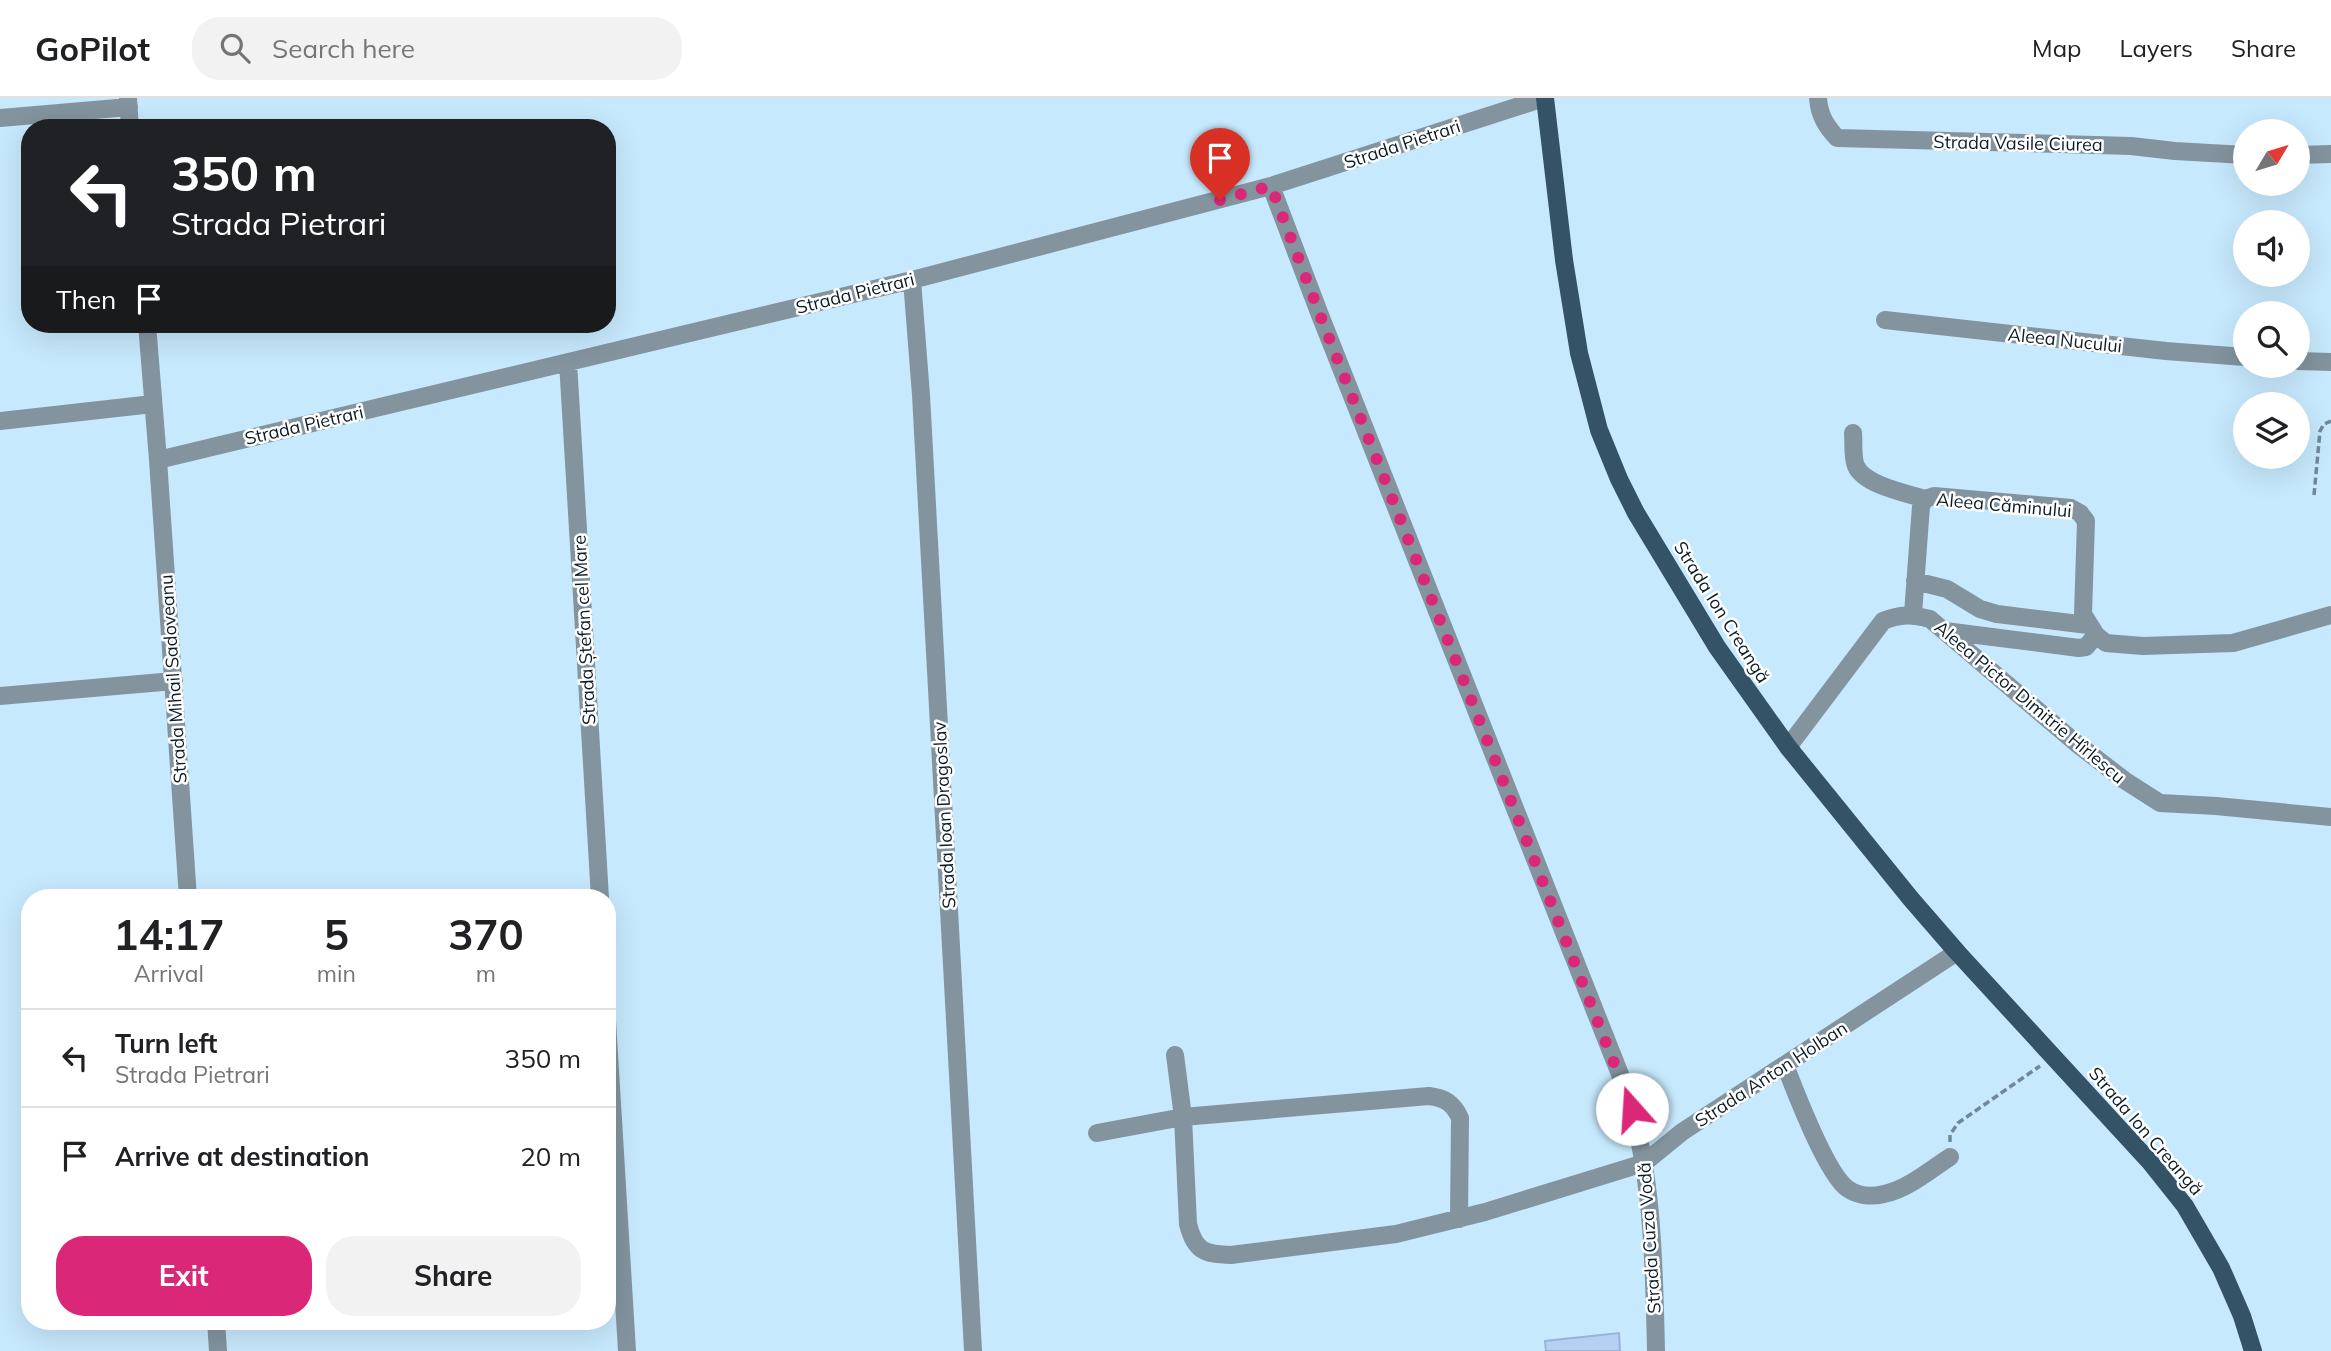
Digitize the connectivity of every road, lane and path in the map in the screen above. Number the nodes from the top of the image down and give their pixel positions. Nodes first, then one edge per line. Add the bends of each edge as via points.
1 (1545, 98) edge
2 (1818, 98) edge
3 (128, 103) edge
4 (0, 118) edge
5 (2233, 154) edge
6 (2331, 154) edge
7 (2310, 155) edge
8 (1271, 186) junction
9 (912, 280) junction
10 (1885, 320) dead end
11 (148, 333) edge
12 (2233, 356) edge
13 (2310, 361) edge
14 (568, 362) junction
15 (2331, 362) edge
16 (153, 404) junction
17 (0, 421) edge
18 (2331, 421) edge
19 (1853, 433) dead end
20 (158, 460) junction
21 (2314, 495) dead end
22 (1925, 499) junction
23 (1916, 581) junction
24 (1913, 614) junction
25 (2331, 615) edge
26 (2092, 630) junction
27 (1945, 631) junction
28 (174, 681) junction
29 (0, 696) edge
30 (1788, 747) junction
31 (2331, 817) edge
32 (187, 889) edge
33 (599, 889) edge
34 (1957, 952) junction
35 (1175, 1055) dead end
36 (2053, 1057) junction
37 (1784, 1065) junction
38 (1183, 1117) junction
39 (1097, 1133) dead end
40 (1950, 1157) joint
41 (1644, 1163) junction
42 (616, 1170) edge
43 (1459, 1219) junction
44 (217, 1330) edge
45 (218, 1351) edge
46 (627, 1351) edge
47 (973, 1351) edge
48 (1656, 1351) edge
49 (2253, 1351) edge

1 - 8 street, Strada Pietrari
1 - 30 main road, Strada Ion Creangă via 1577,340 1599,430 1625,490 1674,577
2 - 5 street, Strada Vasile Ciurea via 1821,116 1838,138 2131,146
3 - 4 street
6 - 7 street
8 - 9 street, Strada Pietrari
8 - 41 street, Strada Cuza Vodă via 1627,1092
9 - 14 street, Strada Pietrari
9 - 47 street, Strada Ioan Dragoslav
10 - 12 street, Aleea Nucului
11 - 16 street, Strada Mihail Sadoveanu
13 - 15 street
14 - 20 street, Strada Pietrari
14 - 33 street, Strada Ștefan cel Mare
16 - 17 street
16 - 20 street, Strada Mihail Sadoveanu
18 - 21 path via 2320,431
19 - 22 street via 1854,461 1863,476
20 - 28 street, Strada Mihail Sadoveanu
22 - 23 street, Aleea Căminului
22 - 26 street, Aleea Căminului via 1934,496 2071,508 2080,513 2086,520 2083,614
23 - 24 street, Aleea Căminului
23 - 26 street via 1947,589 1997,614
24 - 27 street, Aleea Pictor Dimitrie Hîrlescu via 1930,618
24 - 30 street, Aleea Pictor Dimitrie Hîrlescu via 1883,621
25 - 26 street via 2233,643 2106,643
26 - 27 street via 2086,647 2079,648
27 - 31 street, Aleea Pictor Dimitrie Hîrlescu via 2085,750 2160,803
28 - 29 street
28 - 32 street, Strada Mihail Sadoveanu
30 - 34 main road, Strada Ion Creangă
34 - 36 main road, Strada Ion Creangă
34 - 37 street, Strada Anton Holban
35 - 38 street, Strada Anton Holban
36 - 40 path via 1958,1123 1950,1135
36 - 49 main road, Strada Ion Creangă via 2150,1161 2185,1206 2221,1268
37 - 40 street via 1822,1149 1846,1188 1872,1196 1886,1194
37 - 41 street, Strada Anton Holban via 1682,1132
38 - 39 street
38 - 43 street via 1438,1097 1455,1106 1460,1118
38 - 43 street, Strada Anton Holban via 1188,1224 1200,1250 1231,1255 1396,1234
41 - 43 street, Strada Anton Holban
41 - 48 street, Strada Cuza Vodă
42 - 46 street
44 - 45 street

